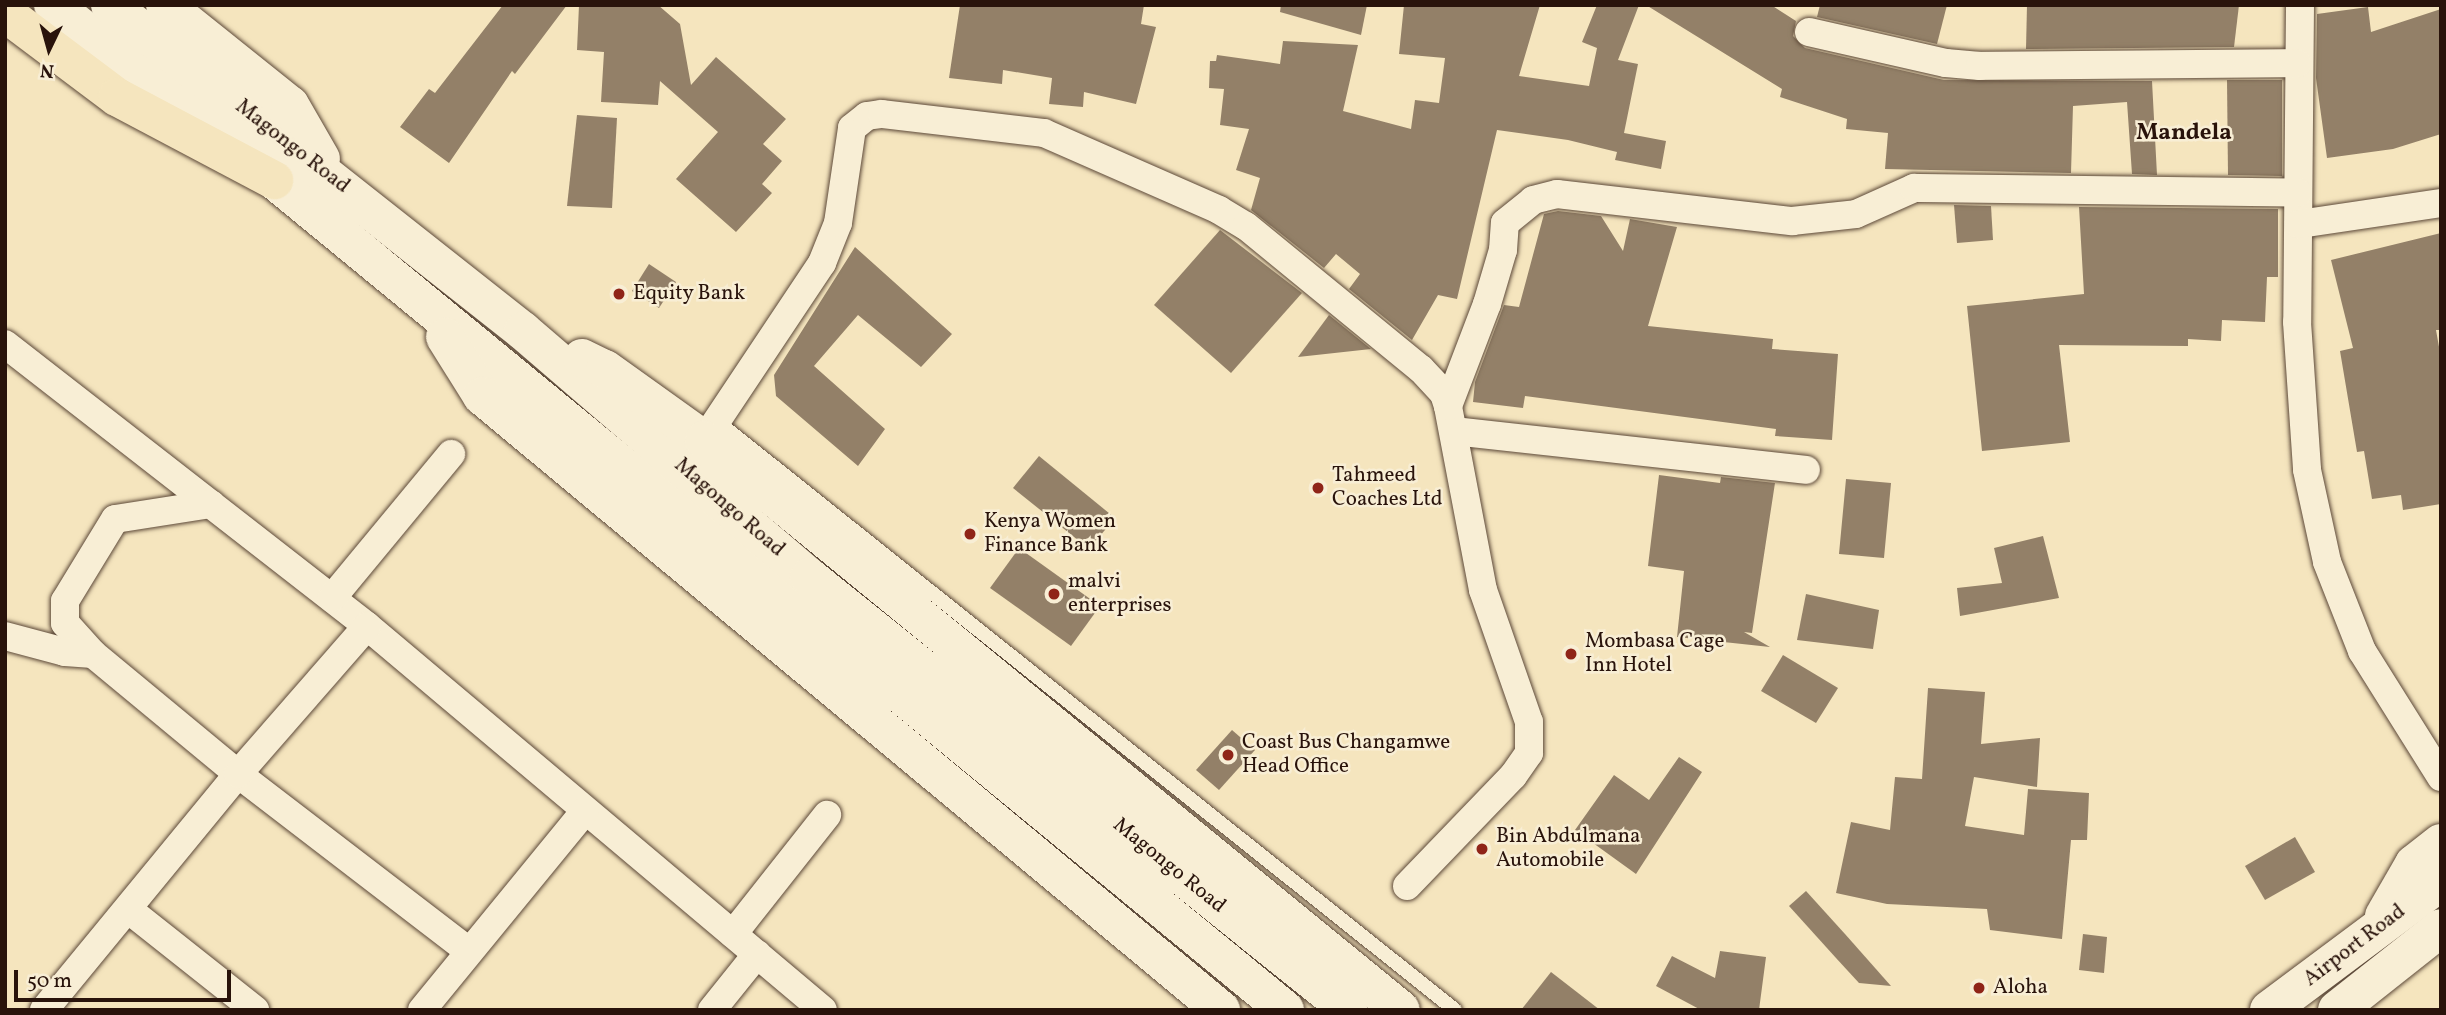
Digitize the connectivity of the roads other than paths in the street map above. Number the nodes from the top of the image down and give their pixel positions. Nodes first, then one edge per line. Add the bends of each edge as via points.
1 (53, 5) edge
2 (110, 5) edge
3 (165, 5) edge
4 (2300, 5) edge
5 (5, 13) edge
6 (1809, 32) dead end
7 (2297, 63) junction
8 (331, 176) junction
9 (274, 180) junction
10 (2298, 193) junction
11 (2441, 203) edge
12 (2299, 223) junction
13 (428, 309) junction
14 (523, 331) junction
15 (5, 344) edge
16 (1451, 419) junction
17 (711, 432) junction
18 (451, 454) dead end
19 (1806, 470) dead end
20 (211, 504) junction
21 (332, 598) junction
22 (367, 626) junction
23 (5, 636) edge
24 (93, 654) junction
25 (238, 774) junction
26 (2441, 778) edge
27 (585, 811) junction
28 (827, 815) dead end
29 (2441, 843) edge
30 (2441, 882) edge
31 (1407, 886) dead end
32 (129, 909) junction
33 (2375, 929) junction
34 (2441, 929) edge
35 (733, 934) junction
36 (470, 951) junction
37 (757, 954) junction
38 (2441, 962) edge
39 (44, 1010) edge
40 (255, 1010) edge
41 (422, 1010) edge
42 (712, 1010) edge
43 (823, 1010) edge
44 (1221, 1010) edge
45 (1285, 1010) edge
46 (1349, 1010) edge
47 (1401, 1010) edge
48 (1454, 1010) edge
49 (2269, 1010) edge
50 (2338, 1010) edge

1 - 9 main road, Magongo Road
2 - 8 main road, Magongo Road
3 - 8 main road via 290,105
4 - 7 street
5 - 9 highway via 117,97
6 - 7 street via 1946,63 1980,66
7 - 10 street
8 - 14 main road, Magongo Road
9 - 13 main road, Magongo Road
10 - 12 street
10 - 16 street via 1914,188 1856,214 1792,221 1544,195 1505,223 1503,250
11 - 12 street
12 - 26 street via 2297,322 2302,414 2307,470 2327,562 2362,651
13 - 44 main road via 482,396
13 - 45 main road, Magongo Road
14 - 17 main road via 605,369
14 - 46 main road, Magongo Road via 809,577
15 - 20 street
16 - 17 street via 1444,394 1421,369 1246,226 1219,210 1044,134 882,114 867,116 852,128 838,223 822,263
16 - 19 street
16 - 31 street via 1483,590 1531,735 1529,752 1513,776
17 - 47 main road
17 - 48 lane
18 - 21 street
20 - 21 street
20 - 24 street via 138,512 108,526 62,608 70,630
21 - 22 street
22 - 25 street
22 - 27 street
23 - 24 street via 65,652
24 - 25 street
25 - 32 street
25 - 36 street
27 - 35 street
27 - 36 street
28 - 35 street
29 - 33 main road via 2414,864
30 - 33 main road, Airport Road
32 - 39 street
32 - 40 street
33 - 49 main road, Airport Road
34 - 50 main road, Airport Road
35 - 37 street
36 - 41 street
37 - 42 street
37 - 43 street
38 - 50 main road via 2421,976

